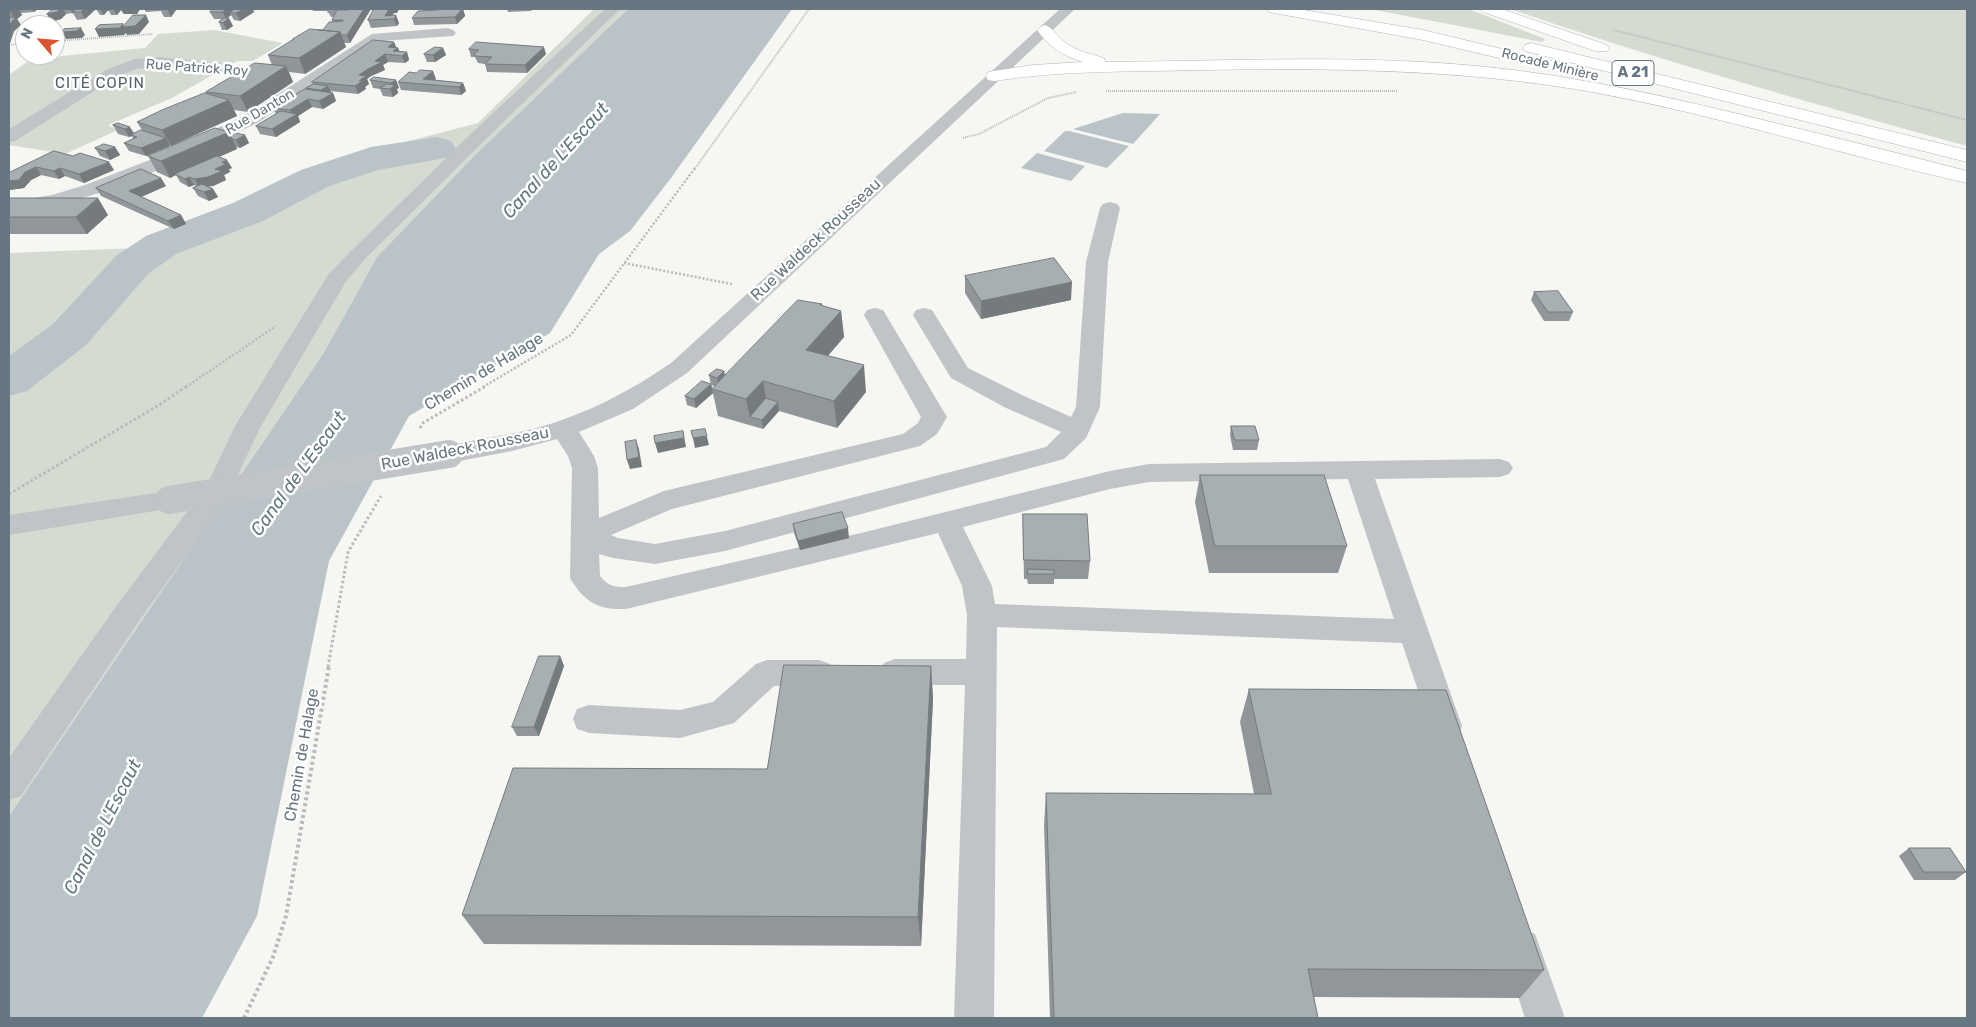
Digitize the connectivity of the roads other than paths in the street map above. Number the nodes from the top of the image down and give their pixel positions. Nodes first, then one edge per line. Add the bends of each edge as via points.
1 (613, 9) edge
2 (1068, 9) edge
3 (1274, 9) edge
4 (1336, 9) edge
5 (1488, 9) edge
6 (1045, 30) junction
7 (448, 34) dead end
8 (1128, 67) junction
9 (994, 76) junction
10 (316, 79) junction
11 (9, 138) edge
12 (1928, 146) junction
13 (1967, 156) edge
14 (1901, 160) junction
15 (1967, 177) edge
16 (9, 208) edge
17 (1110, 208) dead end
18 (875, 315) dead end
19 (924, 315) dead end
20 (564, 429) junction
21 (1078, 430) junction
22 (1500, 468) dead end
23 (1358, 469) junction
24 (947, 522) junction
25 (9, 525) edge
26 (585, 534) junction
27 (982, 615) junction
28 (1414, 632) junction
29 (981, 672) junction
30 (588, 719) dead end
31 (1455, 755) edge
32 (9, 785) edge
33 (1510, 915) edge
34 (974, 1018) edge
35 (1545, 1018) edge

1 - 32 street via 483,132 336,280 248,426 208,504
2 - 6 street, Rue Waldeck Rousseau
3 - 14 highway, Rocade Minière / A 21 via 1380,27 1515,56
4 - 12 highway, Rocade Minière / A 21 via 1542,50
5 - 12 highway via 1620,54
6 - 8 highway via 1053,41 1070,52
6 - 9 street, Rue Waldeck Rousseau
7 - 10 street, Rue Danton via 372,32
8 - 9 highway via 1048,68
8 - 14 highway via 1370,65 1510,75 1656,102
9 - 20 street, Rue Waldeck Rousseau via 664,380 629,402
10 - 11 street, Rue Patrick Roy via 160,62 134,64 112,73
10 - 16 street, Rue Danton via 253,118 150,168 73,195
12 - 13 highway, Rocade Minière / A 21
14 - 15 highway, Rocade Minière / A 21
17 - 21 street via 1097,262 1088,407
18 - 26 street via 934,417 928,428 911,440 664,501
19 - 21 street via 959,373
20 - 25 street, Rue Waldeck Rousseau, bridge via 512,443 449,454
20 - 26 street via 585,468
21 - 26 street via 1055,453 725,541 655,554 614,548
22 - 23 street
23 - 24 street via 1148,473
23 - 28 street
24 - 26 street via 614,598 594,592 585,578
24 - 27 street via 977,586
27 - 28 street
27 - 29 street
28 - 31 street
29 - 30 street via 767,673 723,713 680,724
29 - 34 street
33 - 35 street

